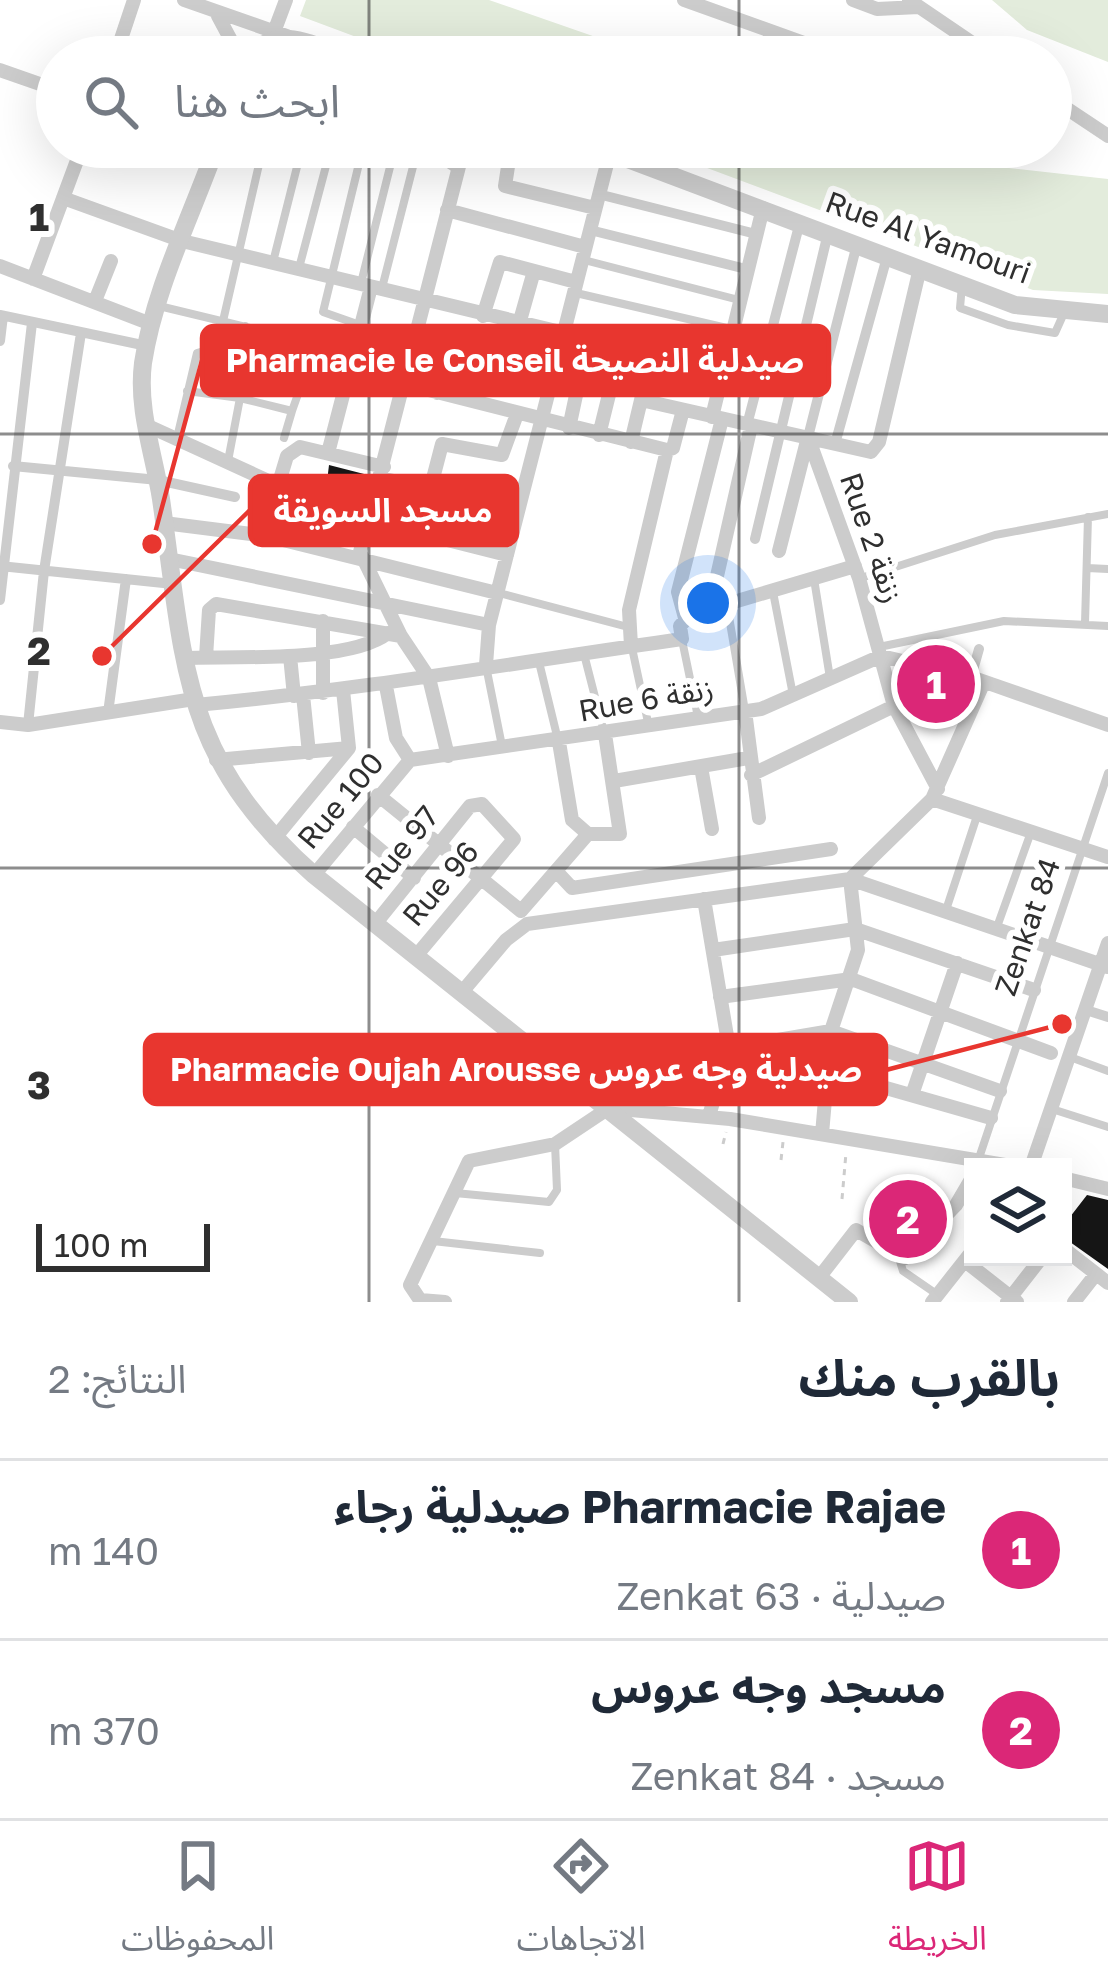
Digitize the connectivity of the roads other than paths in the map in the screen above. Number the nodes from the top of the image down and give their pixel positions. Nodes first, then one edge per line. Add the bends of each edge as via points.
1 (134, 0) edge
2 (184, 0) edge
3 (286, 0) edge
4 (684, 0) edge
5 (853, 0) edge
6 (914, 4) edge
7 (122, 36) edge
8 (248, 36) edge
9 (259, 36) edge
10 (784, 36) edge
11 (962, 36) edge
12 (0, 70) edge
13 (36, 83) edge
14 (1072, 112) edge
15 (1108, 136) edge
16 (74, 168) edge
17 (208, 168) edge
18 (259, 168) edge
19 (297, 168) edge
20 (325, 168) edge
21 (358, 168) edge
22 (393, 168) edge
23 (412, 168) edge
24 (452, 168) edge
25 (459, 168) edge
26 (507, 168) edge
27 (601, 168) edge
28 (655, 168) edge
29 (458, 171) junction
30 (63, 198) junction
31 (597, 201) junction
32 (763, 208) junction
33 (447, 209) junction
34 (800, 222) junction
35 (590, 230) junction
36 (828, 233) junction
37 (756, 234) junction
38 (182, 241) junction
39 (857, 244) junction
40 (584, 253) junction
41 (241, 255) junction
42 (887, 256) junction
43 (111, 261) dead end
44 (273, 263) junction
45 (0, 266) edge
46 (920, 268) junction
47 (298, 269) junction
48 (746, 269) junction
49 (534, 271) junction
50 (331, 278) junction
51 (33, 279) junction
52 (371, 287) junction
53 (575, 287) junction
54 (425, 300) junction
55 (739, 300) junction
56 (95, 301) junction
57 (1108, 314) edge
58 (154, 315) junction
59 (2, 316) edge
60 (483, 316) junction
61 (223, 321) junction
62 (32, 323) junction
63 (520, 324) junction
64 (362, 325) junction
65 (245, 326) junction
66 (731, 329) junction
67 (259, 330) dead end
68 (81, 333) junction
69 (564, 334) junction
70 (588, 339) junction
71 (0, 340) edge
72 (147, 346) junction
73 (621, 346) junction
74 (653, 353) junction
75 (307, 367) junction
76 (350, 369) junction
77 (723, 371) junction
78 (405, 384) junction
79 (187, 391) junction
80 (437, 393) junction
81 (240, 398) junction
82 (640, 400) junction
83 (292, 410) junction
84 (682, 410) junction
85 (517, 414) junction
86 (717, 418) junction
87 (541, 421) junction
88 (146, 425) junction
89 (749, 426) junction
90 (569, 428) junction
91 (779, 432) junction
92 (599, 435) junction
93 (808, 437) junction
94 (177, 438) junction
95 (284, 438) dead end
96 (631, 442) junction
97 (835, 444) junction
98 (667, 450) junction
99 (328, 453) junction
100 (227, 463) junction
101 (13, 466) junction
102 (382, 472) junction
103 (57, 473) junction
104 (158, 480) junction
105 (278, 486) junction
106 (430, 490) junction
107 (235, 497) dead end
108 (4, 500) edge
109 (518, 511) junction
110 (1108, 514) edge
111 (369, 517) junction
112 (1088, 517) junction
113 (164, 523) junction
114 (755, 539) dead end
115 (779, 551) dead end
116 (507, 555) junction
117 (169, 560) junction
118 (360, 560) junction
119 (2, 567) edge
120 (1087, 568) junction
121 (1108, 569) edge
122 (44, 571) junction
123 (857, 572) junction
124 (126, 579) junction
125 (814, 579) junction
126 (173, 584) junction
127 (772, 590) junction
128 (497, 593) junction
129 (0, 600) edge
130 (385, 600) junction
131 (710, 603) junction
132 (727, 603) junction
133 (682, 612) junction
134 (323, 621) junction
135 (1085, 623) junction
136 (489, 625) junction
137 (1108, 626) edge
138 (628, 627) junction
139 (394, 635) junction
140 (682, 639) junction
141 (632, 646) junction
142 (979, 649) dead end
143 (880, 651) junction
144 (322, 652) junction
145 (290, 656) junction
146 (206, 657) junction
147 (184, 658) junction
148 (585, 658) junction
149 (538, 660) junction
150 (486, 665) junction
151 (429, 678) junction
152 (977, 680) junction
153 (831, 682) junction
154 (386, 686) junction
155 (343, 690) junction
156 (323, 693) junction
157 (298, 696) junction
158 (794, 698) junction
159 (195, 702) junction
160 (894, 706) junction
161 (745, 711) junction
162 (108, 712) junction
163 (698, 717) junction
164 (0, 722) edge
165 (28, 724) junction
166 (1108, 725) edge
167 (649, 727) junction
168 (604, 734) junction
169 (559, 742) junction
170 (349, 748) junction
171 (503, 749) junction
172 (309, 753) junction
173 (448, 756) junction
174 (748, 758) junction
175 (216, 760) junction
176 (410, 760) junction
177 (701, 767) junction
178 (1108, 773) edge
179 (752, 775) junction
180 (614, 781) junction
181 (935, 794) junction
182 (378, 795) junction
183 (470, 806) joint
184 (978, 815) junction
185 (760, 818) dead end
186 (353, 827) junction
187 (712, 829) dead end
188 (1031, 832) junction
189 (588, 834) junction
190 (274, 839) junction
191 (440, 845) junction
192 (831, 849) dead end
193 (1083, 849) junction
194 (1108, 857) edge
195 (557, 872) junction
196 (314, 875) junction
197 (413, 878) junction
198 (482, 878) junction
199 (850, 879) junction
200 (704, 899) junction
201 (946, 911) junction
202 (375, 924) junction
203 (855, 928) junction
204 (997, 929) junction
205 (1108, 944) edge
206 (1049, 947) junction
207 (713, 950) junction
208 (416, 956) junction
209 (957, 963) junction
210 (1104, 966) edge
211 (850, 979) junction
212 (1034, 990) junction
213 (462, 992) junction
214 (720, 998) junction
215 (1086, 1010) junction
216 (941, 1011) junction
217 (1108, 1017) edge
218 (832, 1030) junction
219 (1017, 1041) junction
220 (729, 1048) junction
221 (1051, 1053) dead end
222 (1070, 1057) junction
223 (922, 1063) junction
224 (1108, 1071) edge
225 (830, 1072) junction
226 (719, 1089) junction
227 (1000, 1091) junction
228 (913, 1092) junction
229 (827, 1100) junction
230 (609, 1108) junction
231 (1052, 1109) junction
232 (710, 1116) junction
233 (991, 1118) junction
234 (1108, 1126) edge
235 (822, 1135) junction
236 (555, 1144) junction
237 (978, 1158) edge
238 (1033, 1158) edge
239 (964, 1160) edge
240 (1072, 1180) edge
241 (1108, 1189) edge
242 (964, 1191) edge
243 (453, 1193) junction
244 (431, 1241) junction
245 (540, 1253) dead end
246 (1072, 1255) edge
247 (899, 1258) junction
248 (964, 1261) edge
249 (979, 1266) edge
250 (1036, 1266) edge
251 (818, 1279) junction
252 (1102, 1279) edge
253 (935, 1299) edge
254 (1011, 1300) edge
255 (445, 1302) edge
256 (849, 1302) edge
257 (1074, 1302) edge

1 - 7 street
2 - 8 street
3 - 9 street
4 - 10 street
5 - 6 street via 877,9
6 - 11 street
12 - 13 street
14 - 15 street
16 - 30 street
17 - 38 street
18 - 41 lane
19 - 44 lane
20 - 47 lane
21 - 50 lane
22 - 52 lane
23 - 52 lane
24 - 29 lane
25 - 29 street
26 - 31 street via 503,185
27 - 31 street
28 - 32 street, Rue Al Yamouri
29 - 33 street
30 - 38 street
30 - 51 street
31 - 35 street
31 - 37 street
32 - 34 street, Rue Al Yamouri
32 - 37 street
33 - 40 street
33 - 54 street
34 - 36 street, Rue Al Yamouri
34 - 89 street
35 - 40 street
35 - 48 street
36 - 39 street, Rue Al Yamouri
36 - 91 street
37 - 48 street
38 - 41 street
38 - 58 street
39 - 42 street, Rue Al Yamouri
39 - 93 street
40 - 53 street
40 - 55 lane
41 - 44 street
41 - 61 lane
42 - 46 street, Rue Al Yamouri
42 - 97 street
43 - 56 street
44 - 47 street
45 - 51 street
46 - 57 street, Rue Al Yamouri via 1016,305
46 - 97 street via 879,442 867,452
47 - 50 street
48 - 55 street
49 - 53 street
49 - 60 street via 495,264
49 - 63 street
50 - 52 street
50 - 64 lane via 323,314
51 - 56 street
52 - 54 street
52 - 64 street
53 - 66 lane
53 - 69 street
54 - 60 street
54 - 78 street
55 - 66 street
56 - 58 street
58 - 61 lane
58 - 72 street
59 - 62 street
59 - 71 street
60 - 63 street
61 - 65 lane
62 - 68 street
62 - 101 street
63 - 69 street
63 - 80 street via 506,366 450,356
64 - 76 street
65 - 67 lane
65 - 79 lane via 244,358 202,350
66 - 77 street
68 - 72 street
68 - 103 street
69 - 70 street
69 - 87 street
70 - 73 street
70 - 90 street
72 - 88 street
73 - 74 street
73 - 92 street
74 - 77 street
74 - 82 street
75 - 76 lane
75 - 81 lane via 254,367
75 - 83 lane
76 - 99 street
77 - 86 street
78 - 80 street
78 - 102 street
79 - 81 lane
79 - 94 lane
80 - 85 street
81 - 83 lane
81 - 100 lane
82 - 84 street
82 - 96 street
83 - 95 lane
84 - 86 street
84 - 98 street
85 - 87 street
85 - 106 street via 502,454 442,444
86 - 89 street
86 - 133 street
87 - 90 street
87 - 109 street
88 - 94 street
88 - 104 street
89 - 91 street
89 - 131 street
90 - 92 street
91 - 93 street
91 - 114 street
92 - 96 street
93 - 97 street
93 - 115 street
93 - 123 street, Rue 2 زنقة
94 - 100 street
96 - 98 street
98 - 138 street
99 - 102 street
99 - 105 street via 295,449
100 - 105 street
101 - 103 street
101 - 108 street
102 - 106 street
102 - 111 street
103 - 104 street
103 - 122 street
104 - 107 street
104 - 113 street
105 - 111 street
106 - 109 street
108 - 119 street
109 - 116 street
110 - 112 lane
111 - 116 street
111 - 118 street
112 - 120 lane
112 - 123 lane
113 - 117 street
113 - 118 street via 267,536
116 - 128 street
117 - 126 street
117 - 130 street
118 - 128 street
118 - 130 street
119 - 122 street
119 - 129 street
120 - 121 lane
120 - 135 lane
122 - 124 street
122 - 165 street
123 - 125 street
123 - 143 street, Rue 2 زنقة
124 - 126 street
124 - 162 street
125 - 127 street
125 - 153 lane
126 - 147 street
127 - 132 street
127 - 158 lane
128 - 136 street
128 - 138 lane
130 - 136 street
130 - 139 street
131 - 132 street
131 - 133 street
132 - 161 lane
133 - 140 street
134 - 139 street
134 - 144 street
134 - 146 street via 216,604
135 - 137 lane
135 - 143 lane via 974,623
136 - 150 street
138 - 141 street
139 - 144 street
139 - 151 street
140 - 141 street
140 - 163 lane
141 - 148 street
141 - 167 lane
142 - 152 street
143 - 152 street
143 - 153 street, Rue 6 زنقة
143 - 160 street, Rue 2 زنقة
144 - 145 street
144 - 156 street
145 - 146 street
145 - 157 street
146 - 147 street
147 - 159 street
148 - 149 street
148 - 168 lane
149 - 150 street
149 - 169 lane
150 - 151 street
150 - 171 lane
151 - 154 street
151 - 173 street
152 - 166 street
152 - 181 street
153 - 158 street, Rue 6 زنقة
154 - 155 street
154 - 176 street via 396,738
155 - 156 street
155 - 170 street
156 - 157 street
157 - 159 street
157 - 172 street
158 - 161 street, Rue 6 زنقة
159 - 162 street
159 - 175 street
160 - 179 street
160 - 181 street, Rue 2 زنقة
161 - 163 street, Rue 6 زنقة
161 - 174 street
162 - 165 street
163 - 167 street, Rue 6 زنقة
164 - 165 street
167 - 168 street, Rue 6 زنقة
168 - 169 street, Rue 6 زنقة
168 - 180 street
169 - 171 street, Rue 6 زنقة
169 - 189 street via 572,820
170 - 172 street
170 - 190 street
171 - 173 street, Rue 6 زنقة
172 - 175 street
173 - 176 street, Rue 6 زنقة
174 - 177 street
174 - 179 street
175 - 190 street
176 - 182 street, Rue 100
177 - 180 street
177 - 187 street
178 - 193 lane, Zenkat 84
179 - 185 street
180 - 189 street via 620,834
181 - 184 street
181 - 199 street
182 - 186 street, Rue 100
182 - 191 street
183 - 191 street, Rue 97
183 - 198 street, Rue 96 via 482,804 514,835
184 - 188 street
184 - 201 lane
186 - 196 street, Rue 100
186 - 197 street
188 - 193 street
188 - 204 lane
189 - 195 street
190 - 196 street
191 - 197 street, Rue 97
191 - 198 street
192 - 195 street via 572,888
193 - 194 street
193 - 206 lane, Zenkat 84
195 - 198 street via 521,911
196 - 202 street
197 - 202 street, Rue 97
198 - 208 street, Rue 96
199 - 200 street
199 - 201 street
199 - 203 street
200 - 207 street
200 - 213 street via 526,925
201 - 204 street
202 - 208 street
203 - 207 street
203 - 209 street
203 - 211 street
204 - 206 street
205 - 210 street
206 - 210 street
206 - 212 lane, Zenkat 84
207 - 214 street
208 - 213 street
209 - 212 street
209 - 216 street
210 - 215 street
211 - 214 street
211 - 216 street
211 - 218 street
212 - 219 lane, Zenkat 84
213 - 230 street
214 - 220 street
215 - 217 street
215 - 222 street
216 - 219 street
216 - 223 street
218 - 220 street
218 - 223 street
218 - 225 street
219 - 221 street
219 - 227 lane, Zenkat 84
220 - 226 street
222 - 224 lane
222 - 231 street
223 - 227 street
223 - 228 street
225 - 228 street
225 - 229 street
226 - 229 street
226 - 232 street
227 - 233 lane, Zenkat 84
228 - 233 street
229 - 235 street
230 - 232 street
230 - 236 street
230 - 251 street
231 - 234 lane
231 - 238 street
232 - 235 street
233 - 237 lane, Zenkat 84
235 - 239 street
236 - 243 street via 471,1159
236 - 243 lane via 549,1202
240 - 241 street
242 - 247 street
243 - 244 street
244 - 245 lane
244 - 255 street via 410,1291
246 - 252 street
247 - 251 street via 856,1230
247 - 253 lane
248 - 253 street
249 - 254 street
250 - 254 street
251 - 256 street
252 - 257 street

